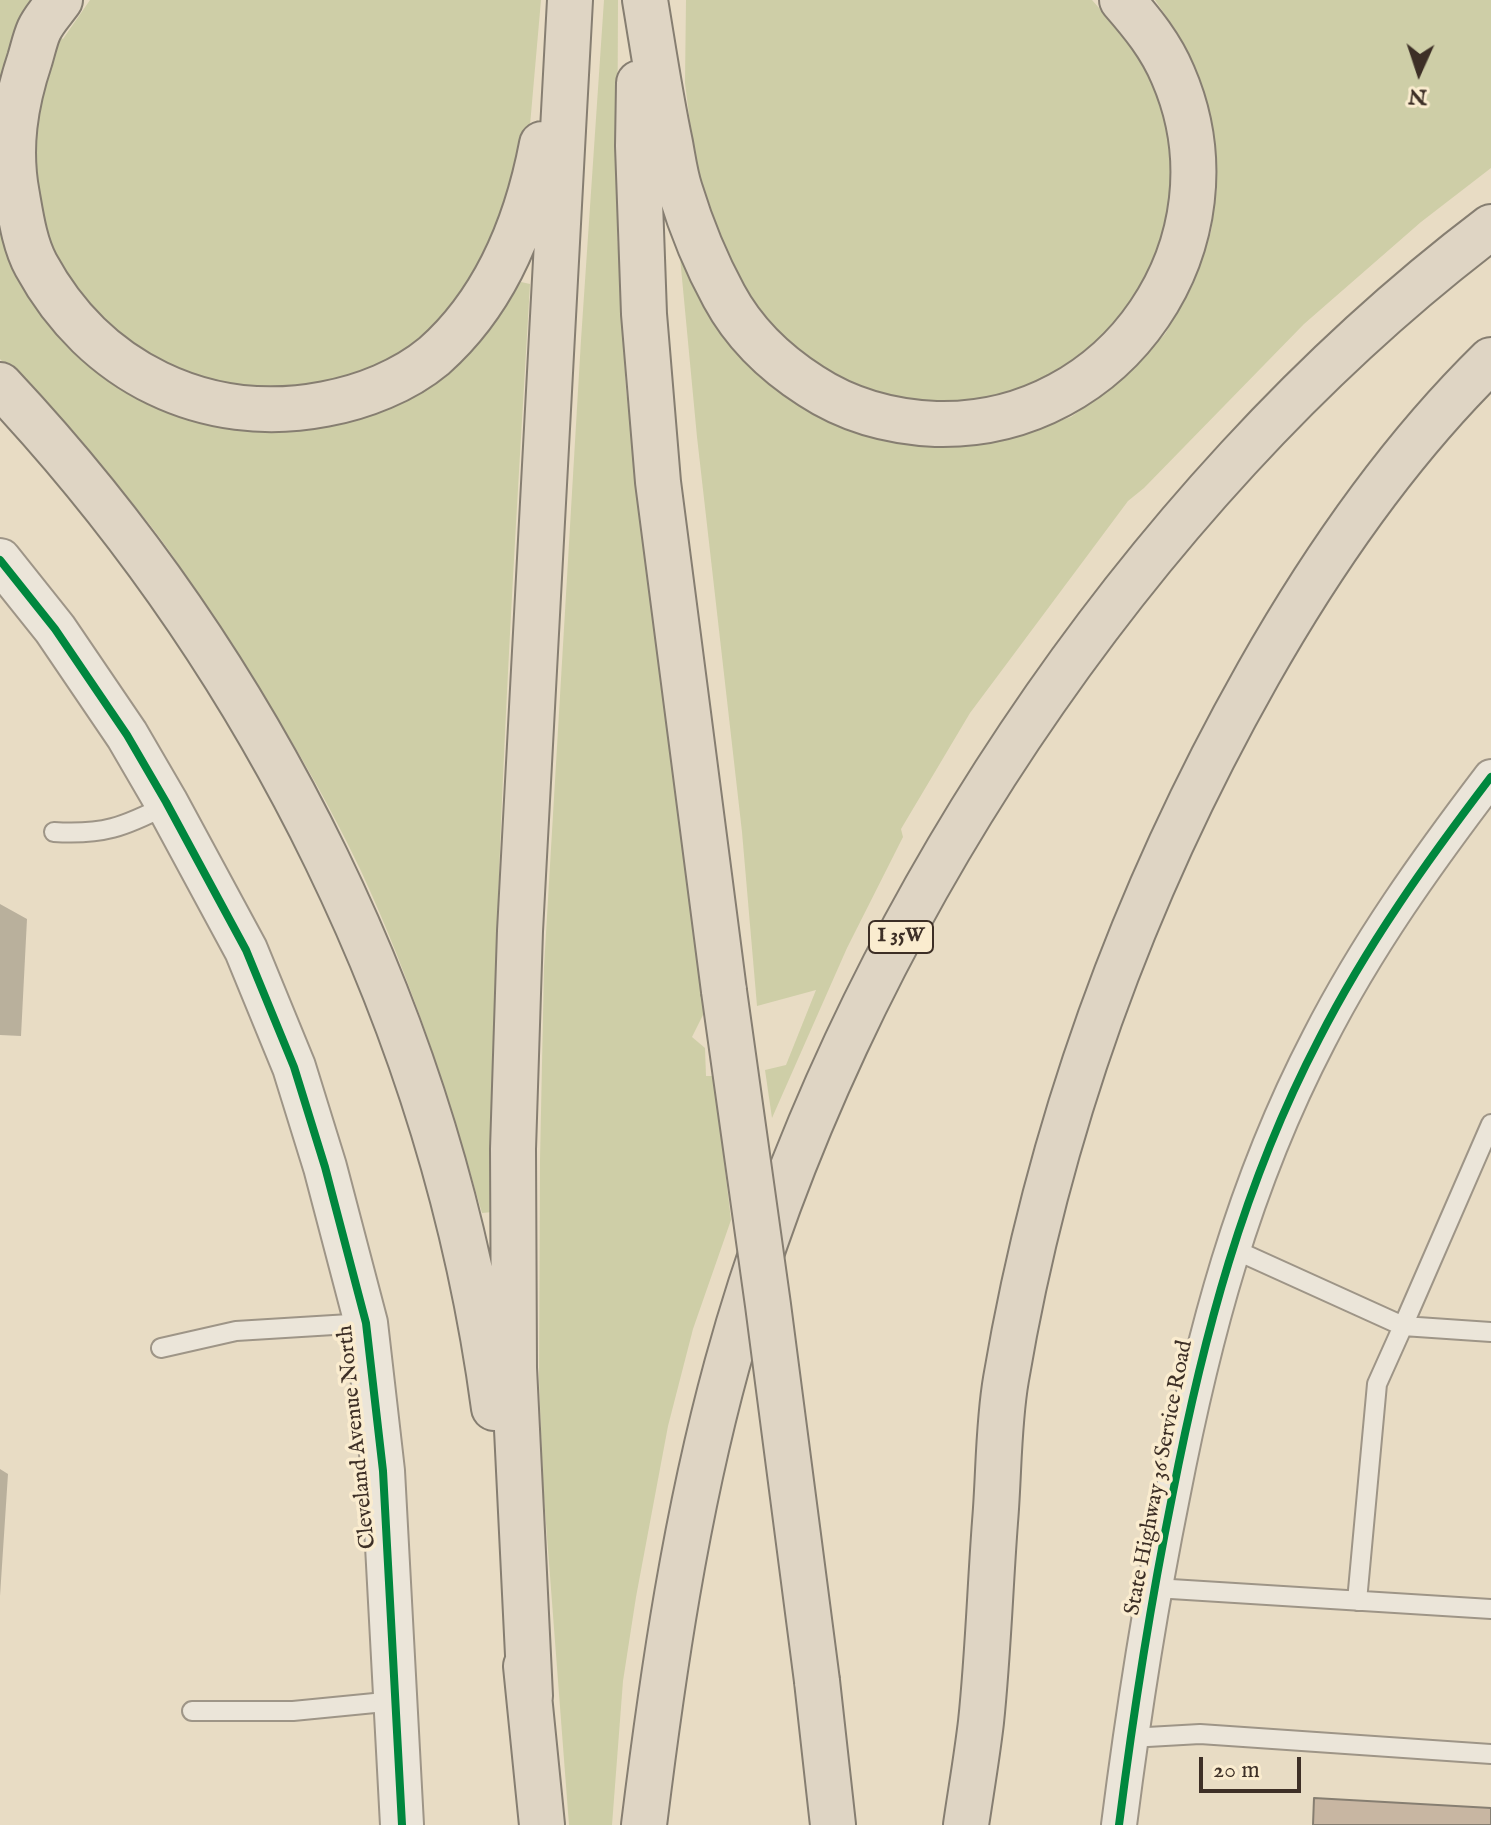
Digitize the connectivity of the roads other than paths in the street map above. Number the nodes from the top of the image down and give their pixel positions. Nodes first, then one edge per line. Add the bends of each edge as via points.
1 (60, 0) edge
2 (568, 0) edge
3 (643, 0) edge
4 (1122, 0) edge
5 (1491, 227) edge
6 (1491, 360) edge
7 (0, 385) edge
8 (0, 560) edge
9 (1491, 777) edge
10 (167, 805) junction
11 (54, 832) dead end
12 (1491, 1124) edge
13 (1231, 1248) junction
14 (366, 1323) junction
15 (1403, 1326) junction
16 (1491, 1332) edge
17 (161, 1348) dead end
18 (1155, 1588) junction
19 (1357, 1601) junction
20 (1491, 1609) edge
21 (530, 1696) junction
22 (395, 1701) junction
23 (192, 1711) dead end
24 (1130, 1738) junction
25 (1491, 1754) edge
26 (402, 1825) edge
27 (542, 1825) edge
28 (644, 1825) edge
29 (833, 1825) edge
30 (966, 1825) edge
31 (1119, 1825) edge

1 - 2 highway via 39,30 13,127 13,173 35,262 59,302 125,367 207,402 295,410 388,385 432,358 488,294 533,191
2 - 21 highway via 513,1149 514,1368
3 - 4 highway via 679,189 725,298 758,346 828,397 872,416 962,424 1009,417 1052,400 1109,362 1145,321 1188,232 1194,168 1188,124 1174,75 1149,31
3 - 29 highway, bridge via 638,146 658,482
5 - 28 highway, I 35W via 1359,338 1195,507 1049,693 924,893 820,1105 758,1264 728,1362 705,1450 660,1692
6 - 30 highway via 1409,451 1276,642 1175,834 1093,1035 1057,1152 1005,1383 981,1722
7 - 21 highway via 108,508 185,614 256,725 359,930 425,1108 476,1306
8 - 10 street, Cleveland Avenue North via 55,629
9 - 13 street, State Highway 36 Service Road via 1389,917 1325,1027 1276,1131
10 - 11 lane via 126,826 83,834
10 - 14 street, Cleveland Avenue North via 246,950 294,1067
12 - 15 lane
13 - 15 lane
13 - 18 street, State Highway 36 Service Road via 1192,1392
14 - 17 lane via 236,1331
14 - 22 street, Cleveland Avenue North via 383,1471
15 - 16 lane
15 - 19 lane via 1377,1384
18 - 19 lane
18 - 24 street, State Highway 36 Service Road
19 - 20 lane
21 - 27 highway
22 - 23 lane via 293,1711
22 - 26 street, Cleveland Avenue North
24 - 25 lane via 1200,1734
24 - 31 street, State Highway 36 Service Road

